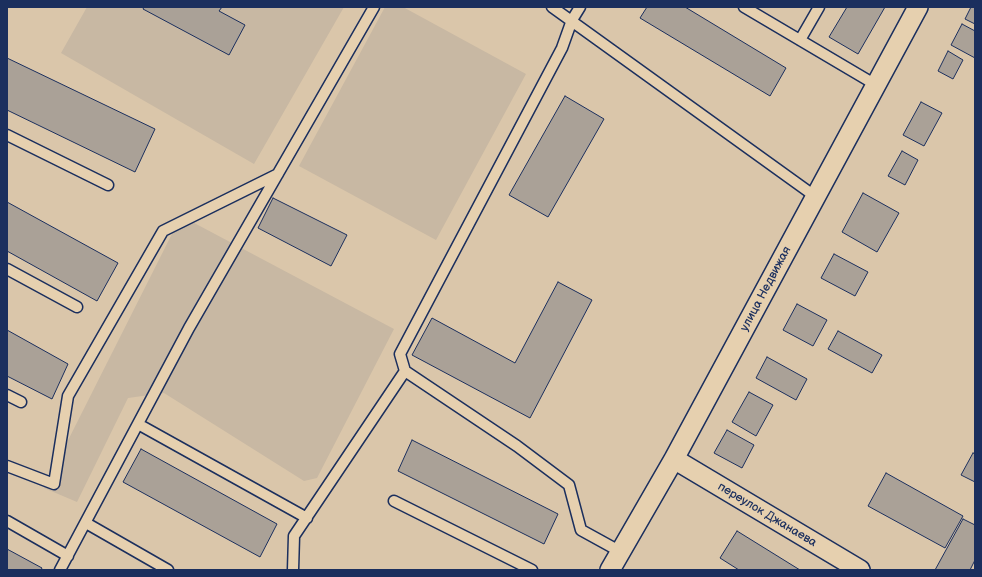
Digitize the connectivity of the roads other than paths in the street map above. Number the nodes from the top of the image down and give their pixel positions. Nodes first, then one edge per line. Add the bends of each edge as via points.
1 (374, 7) edge
2 (552, 7) edge
3 (580, 7) edge
4 (744, 7) edge
5 (819, 7) edge
6 (918, 7) edge
7 (572, 20) junction
8 (800, 40) junction
9 (876, 85) junction
10 (7, 135) edge
11 (278, 174) junction
12 (108, 185) dead end
13 (816, 197) junction
14 (7, 269) edge
15 (77, 307) dead end
16 (405, 371) junction
17 (7, 395) edge
18 (21, 402) dead end
19 (138, 424) junction
20 (674, 459) junction
21 (7, 466) edge
22 (394, 501) dead end
23 (306, 518) junction
24 (7, 521) edge
25 (86, 522) junction
26 (620, 552) junction
27 (68, 556) junction
28 (514, 566) edge
29 (60, 570) edge
30 (168, 570) edge
31 (293, 570) edge
32 (532, 570) edge
33 (610, 570) edge
34 (860, 570) edge

1 - 11 lane
2 - 7 lane
3 - 7 lane
4 - 8 lane
5 - 8 lane
6 - 9 street, улица Недвижая
7 - 13 lane
7 - 16 lane via 562,48 400,354
8 - 9 lane
9 - 13 street, улица Недвижая
10 - 12 lane
11 - 19 lane via 189,328
11 - 21 lane via 163,231 68,396 54,484
13 - 20 street, улица Недвижая
14 - 15 lane
16 - 23 lane
16 - 26 lane via 517,446 569,485 582,530
17 - 18 lane
19 - 23 lane
19 - 25 lane
20 - 26 street, улица Недвижая
20 - 34 street, переулок Джанаева
22 - 28 lane
23 - 31 lane via 294,536
24 - 27 lane
25 - 27 lane
25 - 30 lane
26 - 33 street, улица Недвижая
27 - 29 lane
28 - 32 lane

